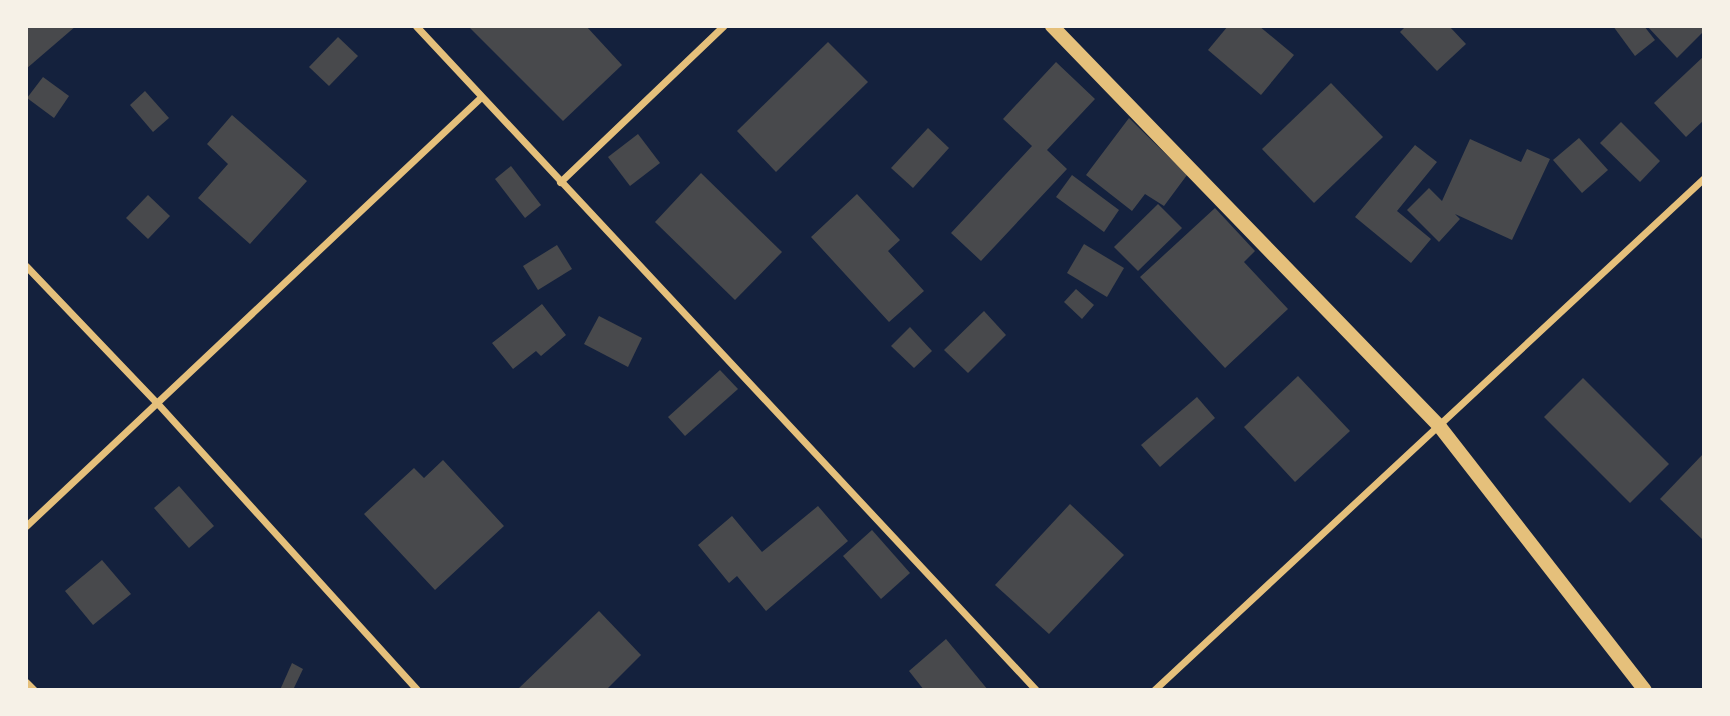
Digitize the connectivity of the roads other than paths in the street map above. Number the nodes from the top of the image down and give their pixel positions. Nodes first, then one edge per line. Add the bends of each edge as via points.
1 (416, 26) edge
2 (723, 26) edge
3 (1052, 26) edge
4 (481, 97) junction
5 (1704, 178) edge
6 (560, 183) junction
7 (26, 266) edge
8 (158, 404) junction
9 (1440, 427) junction
10 (26, 526) edge
11 (26, 682) edge
12 (34, 690) edge
13 (417, 690) edge
14 (1036, 690) edge
15 (1154, 690) edge
16 (1645, 690) edge

1 - 4 street
2 - 6 street
3 - 9 main road
4 - 6 street
4 - 8 street
5 - 9 street
6 - 14 street
7 - 8 street
8 - 10 street
8 - 13 street
9 - 15 street
9 - 16 main road
11 - 12 street

